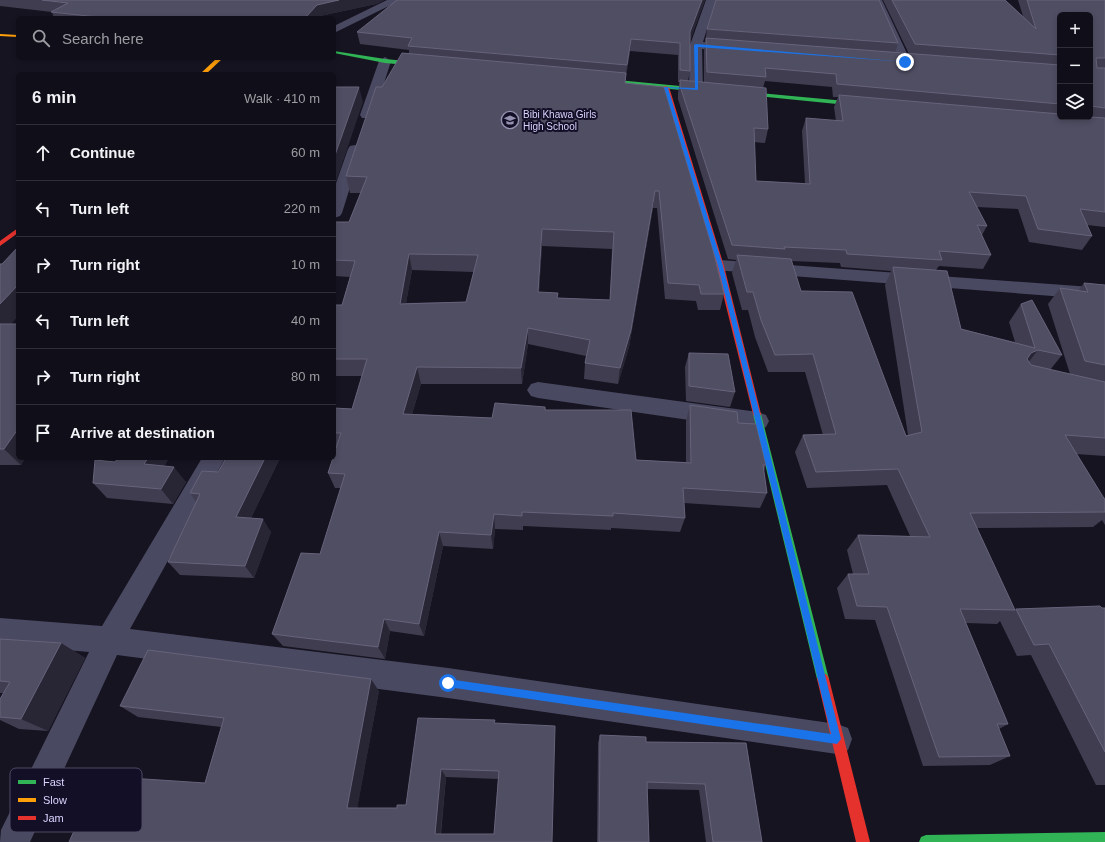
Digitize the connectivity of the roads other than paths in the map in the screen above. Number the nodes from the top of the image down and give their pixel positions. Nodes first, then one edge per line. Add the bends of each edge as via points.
1 (396, 0) edge
2 (711, 0) edge
3 (877, 0) edge
4 (336, 29) edge
5 (0, 35) edge
6 (16, 36) edge
7 (696, 45) junction
8 (750, 50) edge
9 (336, 52) edge
10 (218, 60) edge
11 (889, 60) edge
12 (385, 61) junction
13 (905, 62) junction
14 (920, 63) edge
15 (440, 66) edge
16 (205, 72) edge
17 (588, 80) edge
18 (666, 87) junction
19 (700, 89) joint
20 (728, 92) edge
21 (878, 106) edge
22 (336, 207) edge
23 (16, 232) edge
24 (0, 244) edge
25 (720, 266) junction
26 (1105, 294) edge
27 (538, 390) dead end
28 (758, 421) junction
29 (213, 460) edge
30 (0, 631) edge
31 (109, 640) junction
32 (837, 739) junction
33 (48, 768) edge
34 (18, 832) edge
35 (1105, 839) edge
36 (13, 842) edge
37 (863, 842) edge
38 (926, 842) edge

1 - 4 street
2 - 7 street
3 - 13 street
5 - 6 main road
7 - 8 street
7 - 19 street
9 - 12 main road
10 - 16 main road
11 - 13 street
12 - 15 main road
12 - 22 street
13 - 14 street
17 - 18 main road
18 - 19 main road
18 - 25 main road
20 - 21 main road
23 - 24 main road
25 - 26 street
25 - 28 main road
27 - 28 street
28 - 32 main road
29 - 31 street
30 - 31 street
31 - 32 street via 448,683
31 - 33 street
32 - 37 main road
34 - 36 street
35 - 38 main road

